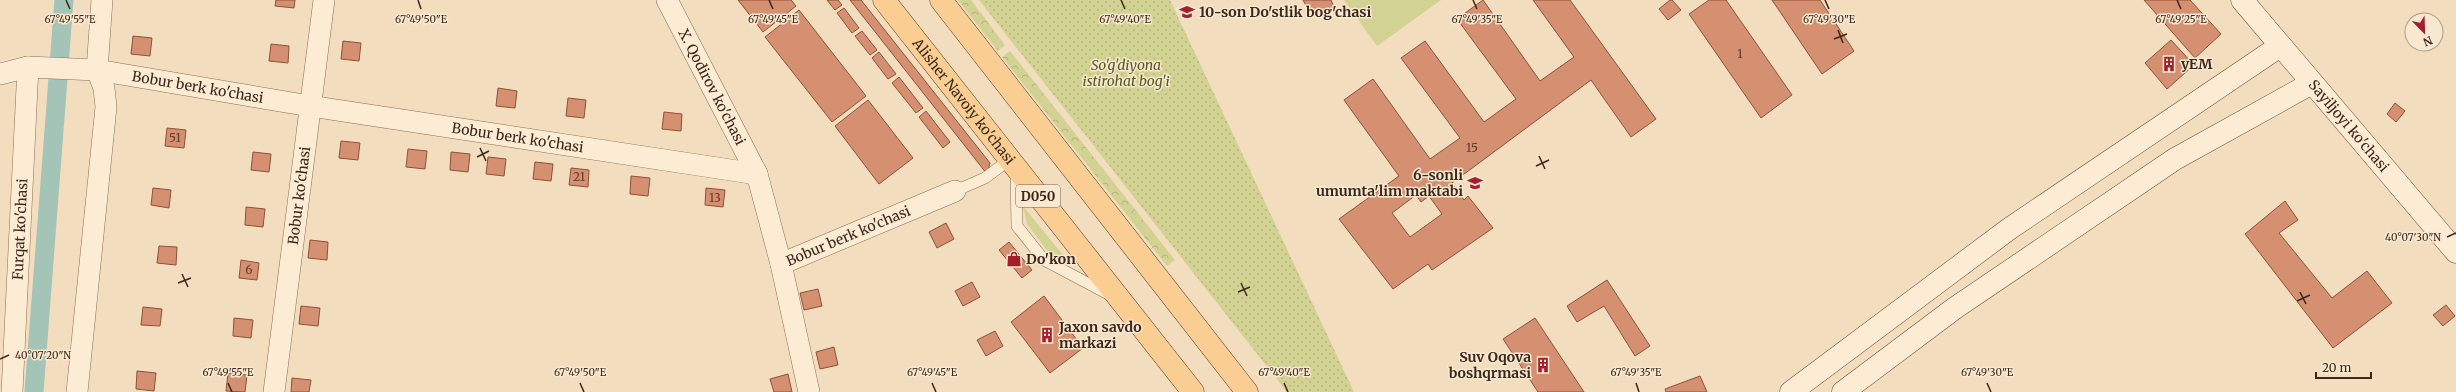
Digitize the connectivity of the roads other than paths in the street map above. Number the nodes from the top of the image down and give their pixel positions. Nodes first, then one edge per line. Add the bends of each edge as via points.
1 (102, 0) edge
2 (324, 0) edge
3 (667, 0) edge
4 (884, 0) edge
5 (941, 0) edge
6 (2242, 0) edge
7 (2280, 46) junction
8 (28, 67) junction
9 (97, 70) junction
10 (0, 74) edge
11 (2312, 83) junction
12 (310, 106) junction
13 (1013, 164) junction
14 (757, 174) junction
15 (955, 191) joint
16 (2456, 252) edge
17 (781, 264) junction
18 (1121, 301) junction
19 (12, 392) edge
20 (77, 392) edge
21 (274, 392) edge
22 (809, 392) edge
23 (1193, 392) edge
24 (1247, 392) edge
25 (1791, 392) edge
26 (1843, 392) edge

1 - 9 street
2 - 12 street, Bobur ko'chasi
3 - 14 street, X. Qodirov ko'chasi
4 - 13 main road, Alisher Navoiy ko'chasi / D050
5 - 24 main road, D050
6 - 7 main road, Sayiljoyi ko'chasi
7 - 11 main road, Sayiljoyi ko'chasi
7 - 25 main road via 2009,229
8 - 9 street, Bobur berk ko'chasi
8 - 10 street, Bobur berk ko'chasi
8 - 19 street, Furqat ko'chasi
9 - 12 street, Bobur berk ko'chasi
9 - 20 street via 104,88 106,107
11 - 16 main road, Sayiljoyi ko'chasi
11 - 26 main road via 2175,159 1955,308
12 - 14 street, Bobur berk ko'chasi
12 - 21 street, Bobur ko'chasi
13 - 15 lane
13 - 18 main road, Alisher Navoiy ko'chasi / D050
13 - 18 lane via 1017,226 1044,260
14 - 17 street, Bobur berk ko'chasi
15 - 17 street, Bobur berk ko'chasi
17 - 22 street
18 - 23 main road, Alisher Navoiy ko'chasi / D050

